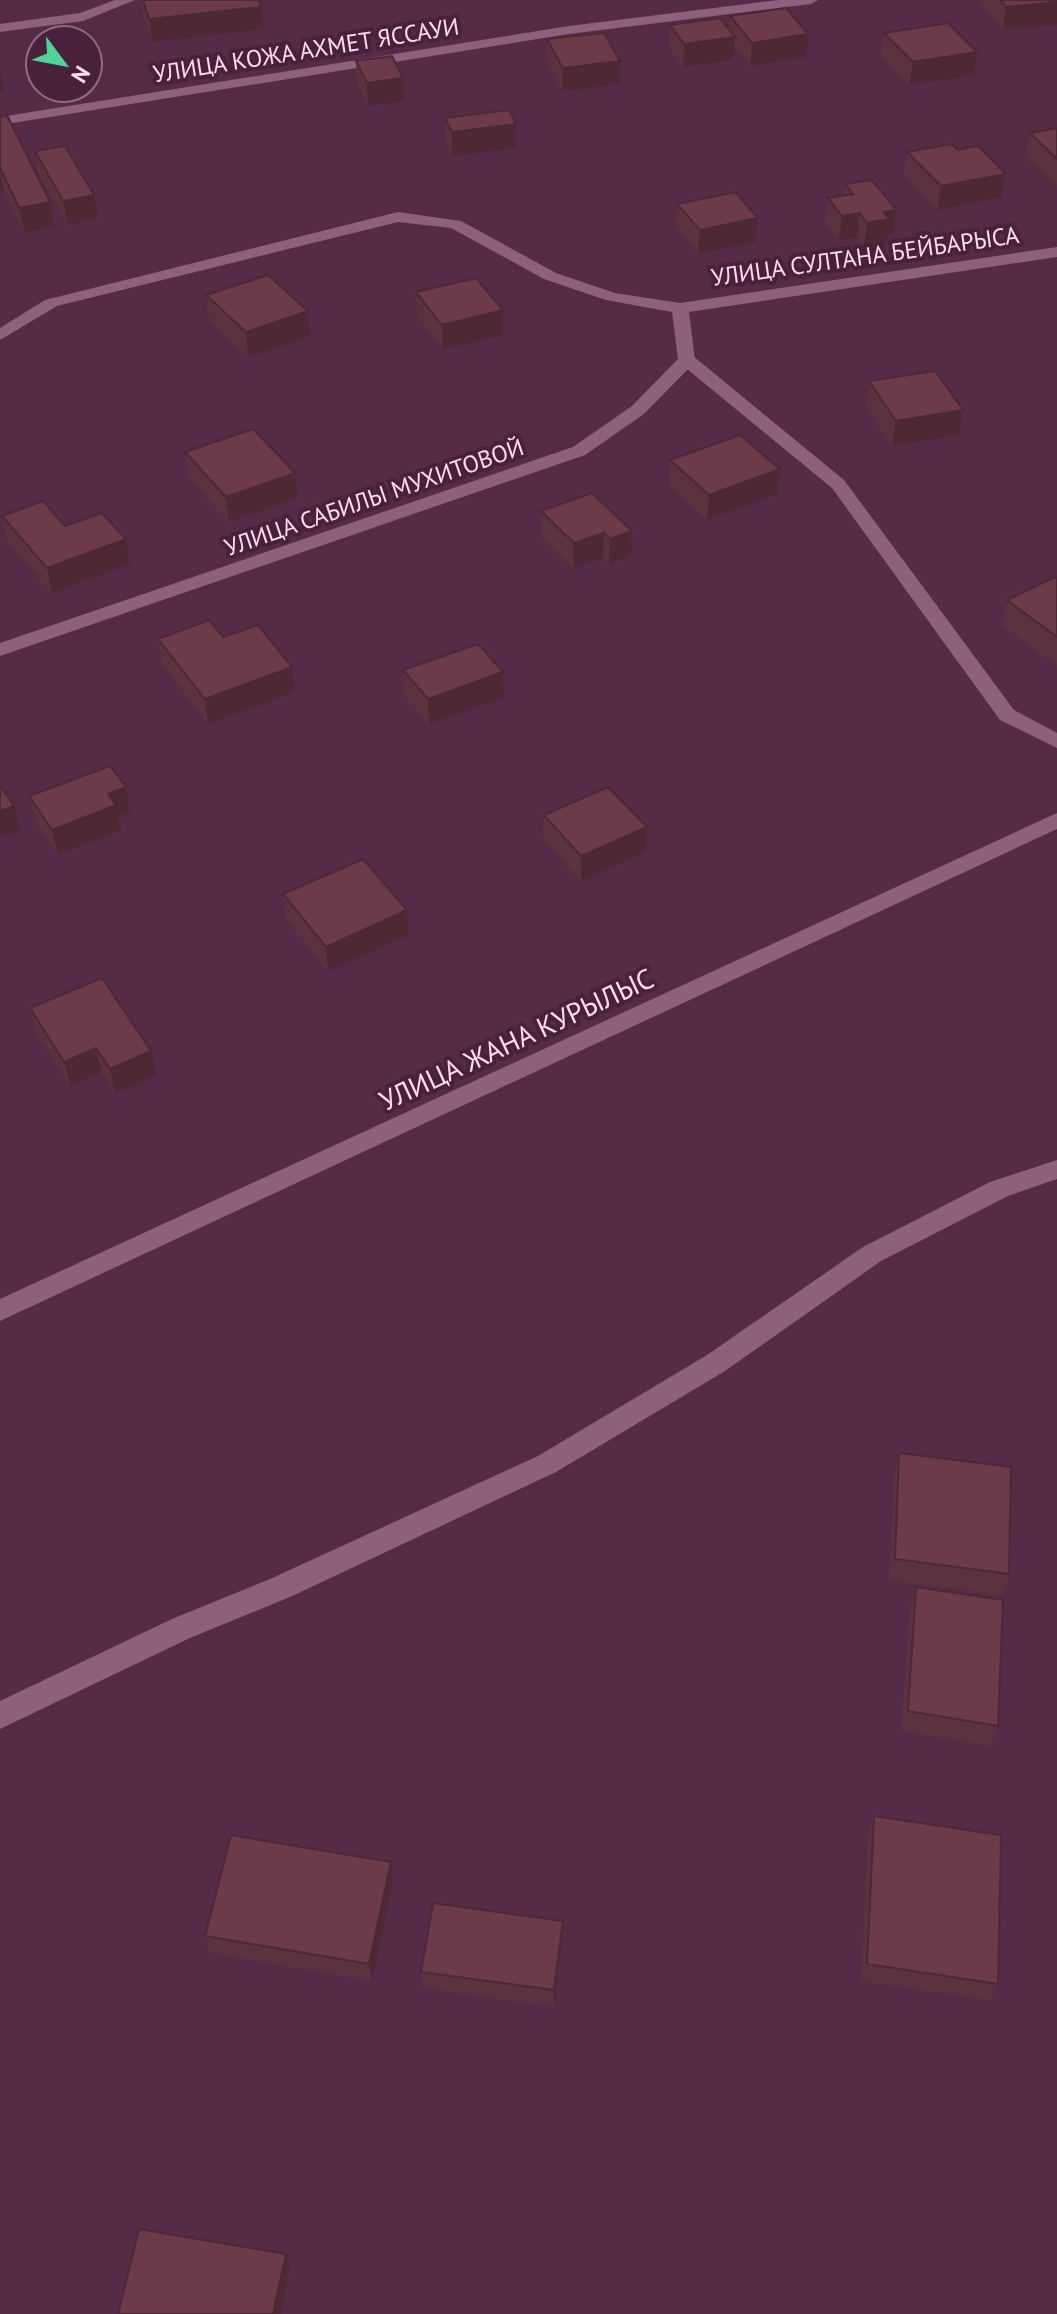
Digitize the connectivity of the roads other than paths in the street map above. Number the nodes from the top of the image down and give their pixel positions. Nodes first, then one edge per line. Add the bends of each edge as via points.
1 (128, 0) edge
2 (811, 0) edge
3 (0, 28) edge
4 (0, 121) edge
5 (1057, 252) edge
6 (680, 308) junction
7 (0, 335) edge
8 (687, 360) junction
9 (0, 650) edge
10 (1057, 741) edge
11 (1057, 820) edge
12 (1057, 1169) edge
13 (0, 1311) edge
14 (0, 1715) edge

1 - 3 street via 83,17
2 - 4 street, УЛИЦА КОЖА АХМЕТ ЯССАУИ via 569,30
5 - 6 street, УЛИЦА СУЛТАНА БЕЙБАРЫСА
6 - 7 street, УЛИЦА СУЛТАНА БЕЙБАРЫСА via 612,297 550,276 455,224 398,217 51,303
6 - 8 street
8 - 9 street, УЛИЦА САБИЛЫ МУХИТОВОЙ via 638,410 579,451
8 - 10 street via 838,484 1007,715
11 - 13 street, УЛИЦА ЖАНА КУРЫЛЫС
12 - 14 street via 999,1189 872,1254 716,1363 547,1464

